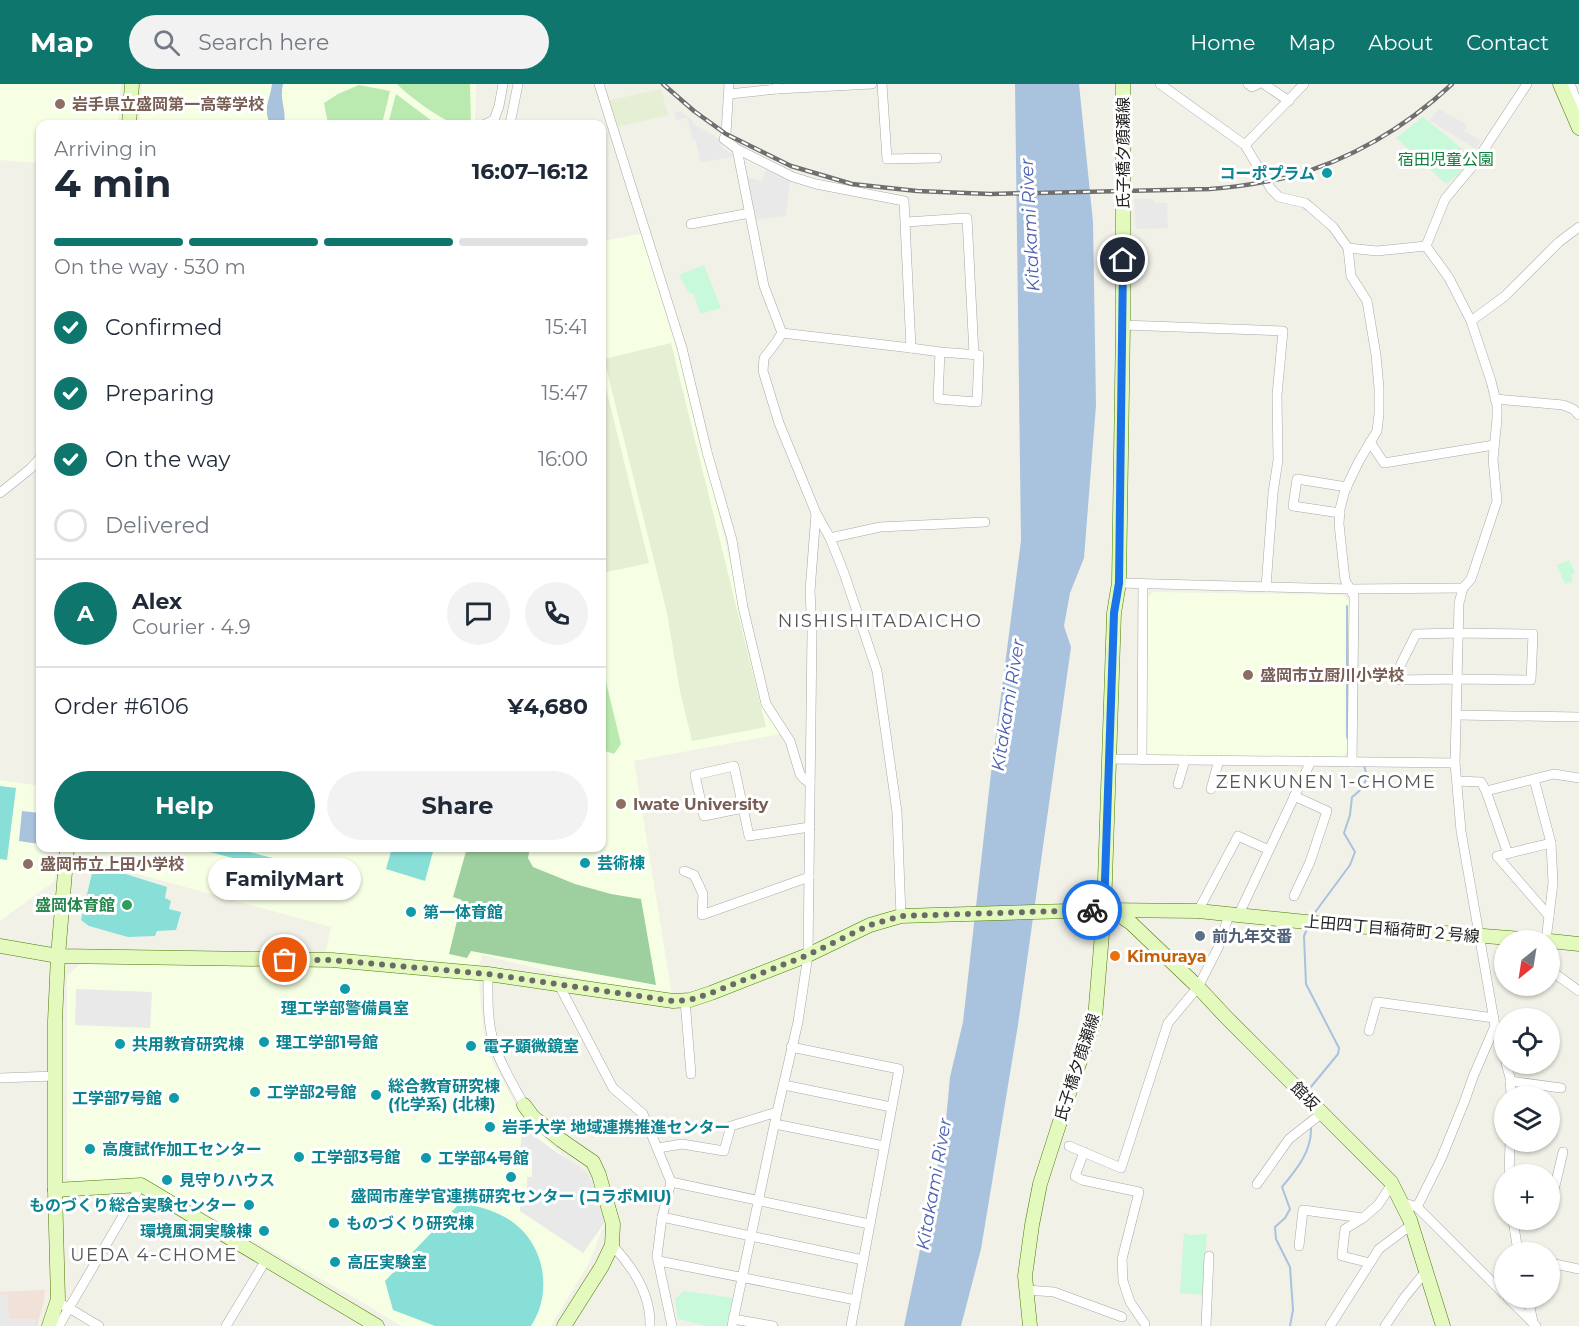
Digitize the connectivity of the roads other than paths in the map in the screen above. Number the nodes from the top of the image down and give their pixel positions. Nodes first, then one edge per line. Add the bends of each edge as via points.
1 (132, 84) edge
2 (503, 84) edge
3 (518, 84) edge
4 (599, 84) edge
5 (872, 84) edge
6 (882, 84) edge
7 (1123, 84) edge
8 (1160, 84) edge
9 (1248, 84) edge
10 (1258, 84) edge
11 (1264, 84) edge
12 (1304, 84) edge
13 (1527, 84) edge
14 (1560, 84) edge
15 (1570, 84) edge
16 (777, 87) edge
17 (729, 89) edge
18 (1289, 101) junction
19 (1579, 107) edge
20 (129, 120) edge
21 (494, 120) edge
22 (511, 120) edge
23 (1579, 129) edge
24 (1245, 145) junction
25 (737, 149) junction
26 (937, 158) dead end
27 (750, 213) junction
28 (906, 222) junction
29 (691, 224) dead end
30 (1579, 227) edge
31 (1426, 246) junction
32 (1348, 248) junction
33 (1471, 321) junction
34 (1123, 325) junction
35 (782, 333) junction
36 (911, 348) junction
37 (940, 352) junction
38 (974, 354) junction
39 (1495, 399) junction
40 (1579, 415) edge
41 (1370, 442) junction
42 (1494, 445) junction
43 (36, 462) edge
44 (1347, 487) junction
45 (0, 493) edge
46 (816, 513) junction
47 (1340, 513) junction
48 (985, 522) dead end
49 (830, 538) junction
50 (1119, 583) junction
51 (1143, 584) junction
52 (1266, 587) junction
53 (1463, 588) junction
54 (1350, 589) junction
55 (1459, 633) junction
56 (1458, 679) junction
57 (1457, 716) junction
58 (1579, 717) edge
59 (1110, 759) junction
60 (1142, 760) junction
61 (1185, 760) junction
62 (1219, 760) junction
63 (1311, 761) junction
64 (1352, 762) junction
65 (1455, 763) junction
66 (1579, 778) edge
67 (1534, 779) junction
68 (1457, 781) junction
69 (810, 783) junction
70 (1178, 784) dead end
71 (1211, 789) dead end
72 (1486, 790) junction
73 (1294, 796) junction
74 (743, 808) junction
75 (810, 827) junction
76 (1551, 843) junction
77 (1269, 850) junction
78 (67, 852) edge
79 (1508, 854) junction
80 (684, 871) dead end
81 (809, 878) junction
82 (1294, 896) dead end
83 (1104, 910) junction
84 (1198, 911) junction
85 (902, 916) junction
86 (1233, 916) junction
87 (1548, 916) junction
88 (1548, 930) edge
89 (1480, 937) junction
90 (1494, 938) edge
91 (1560, 942) edge
92 (1579, 944) edge
93 (0, 946) edge
94 (808, 955) junction
95 (58, 956) junction
96 (488, 974) junction
97 (1560, 977) edge
98 (559, 985) junction
99 (1198, 987) junction
100 (1579, 991) edge
101 (685, 1000) junction
102 (1494, 1016) edge
103 (1494, 1022) edge
104 (1494, 1024) edge
105 (1369, 1031) dead end
106 (791, 1047) junction
107 (691, 1074) dead end
108 (1508, 1074) edge
109 (55, 1076) junction
110 (0, 1078) edge
111 (1510, 1081) junction
112 (783, 1085) junction
113 (1510, 1086) edge
114 (1561, 1088) dead end
115 (524, 1105) joint
116 (891, 1107) junction
117 (1319, 1110) junction
118 (777, 1112) junction
119 (775, 1124) junction
120 (884, 1146) junction
121 (1069, 1146) dead end
122 (658, 1148) junction
123 (1084, 1152) junction
124 (1563, 1152) dead end
125 (1560, 1165) edge
126 (671, 1182) junction
127 (1257, 1184) dead end
128 (1392, 1184) junction
129 (141, 1185) junction
130 (55, 1190) junction
131 (759, 1201) junction
132 (1401, 1202) junction
133 (1417, 1207) junction
134 (662, 1216) junction
135 (1363, 1218) junction
136 (869, 1224) junction
137 (1411, 1225) junction
138 (751, 1236) junction
139 (612, 1245) junction
140 (1299, 1246) dead end
141 (1209, 1256) dead end
142 (266, 1260) junction
143 (863, 1260) junction
144 (659, 1261) junction
145 (1370, 1263) junction
146 (1560, 1265) edge
147 (1579, 1269) edge
148 (1425, 1271) junction
149 (742, 1277) junction
150 (1494, 1284) edge
151 (1026, 1290) junction
152 (855, 1300) junction
153 (63, 1305) junction
154 (1518, 1308) edge
155 (1530, 1308) edge
156 (1122, 1317) dead end
157 (733, 1322) edge
158 (1145, 1324) dead end
159 (1534, 1324) edge
160 (49, 1326) edge
161 (59, 1326) edge
162 (99, 1326) edge
163 (226, 1326) edge
164 (378, 1326) edge
165 (564, 1326) edge
166 (650, 1326) edge
167 (672, 1326) edge
168 (773, 1326) edge
169 (851, 1326) edge
170 (1030, 1326) edge
171 (1206, 1326) edge
172 (1330, 1326) edge
173 (1385, 1326) edge
174 (1443, 1326) edge

1 - 20 street
2 - 21 street
3 - 22 street
4 - 69 street via 682,348 732,540 742,607 766,704 790,741 800,774
5 - 16 street
6 - 26 street via 887,159
7 - 34 street, 氏子橋夕顔瀬線
8 - 24 street
9 - 10 street
11 - 18 street
12 - 18 street
13 - 31 street via 1475,163 1445,199
14 - 23 street
15 - 19 street
16 - 17 street
17 - 25 street via 724,139
18 - 24 street
24 - 32 street via 1279,197 1311,207
25 - 27 street
25 - 28 street via 793,177 904,201
27 - 29 street
27 - 35 street via 764,286
28 - 36 street
28 - 38 street via 967,218
30 - 33 street via 1505,296
31 - 32 street via 1377,251
31 - 33 street via 1449,278
32 - 41 street via 1351,276 1367,301 1376,355 1380,414
33 - 39 street
34 - 50 street, 氏子橋夕顔瀬線
34 - 52 street via 1283,331 1277,386 1278,460
35 - 36 street
35 - 46 street via 764,358 763,371 779,423
36 - 37 street
37 - 38 street
37 - 38 street via 938,399 977,402 979,355
39 - 40 street via 1563,405
39 - 42 street
41 - 42 street via 1384,464
41 - 44 street
42 - 53 street via 1497,501 1471,579
43 - 45 street
44 - 47 street
44 - 47 street via 1297,479 1293,506
46 - 49 street
46 - 69 street via 810,591
47 - 54 street via 1345,580
48 - 49 street via 880,527
49 - 85 street via 877,671 897,812
50 - 51 street
50 - 59 street, 氏子橋夕顔瀬線 via 1114,613
51 - 52 street
51 - 60 street
52 - 54 street
53 - 54 street
53 - 55 street
54 - 64 street via 1354,596
55 - 56 street
55 - 56 street via 1416,634 1396,680
55 - 56 street via 1533,634 1531,680
56 - 57 street
57 - 58 street
57 - 65 street
59 - 60 street
59 - 83 street, 氏子橋夕顔瀬線
60 - 61 street
61 - 62 street
61 - 70 street
62 - 63 street
62 - 71 street
63 - 64 street
63 - 73 street
64 - 65 street
65 - 68 street
66 - 67 street via 1554,774
67 - 72 street
67 - 76 street
68 - 72 street via 1481,782
68 - 89 street via 1461,831
69 - 75 street
72 - 79 street
73 - 77 street
73 - 82 street via 1327,811
74 - 74 street via 734,766 695,775 704,816
74 - 75 street via 749,836
75 - 81 street
76 - 79 street
76 - 87 street via 1553,883
77 - 84 street via 1238,836
77 - 86 street
78 - 95 street
79 - 87 street via 1497,856
80 - 81 street via 694,875 703,894 702,915
81 - 94 street
83 - 84 street, 上田四丁目稲荷町２号線
83 - 85 street, 上田四丁目稲荷町２号線
83 - 99 street, 館坂 via 1131,923
83 - 151 street, 氏子橋夕顔瀬線 via 1095,1018 1040,1184
84 - 86 street, 上田四丁目稲荷町２号線
85 - 94 street, 上田四丁目稲荷町２号線 via 870,925
86 - 89 street, 上田四丁目稲荷町２号線
86 - 99 street
87 - 88 street
89 - 90 street, 上田四丁目稲荷町２号線
89 - 102 street
91 - 92 street
93 - 95 street, 上田四丁目稲荷町２号線
94 - 101 street, 上田四丁目稲荷町２号線
94 - 106 street
95 - 96 street, 上田四丁目稲荷町２号線 via 332,960
95 - 109 street
96 - 98 street, 上田四丁目稲荷町２号線
96 - 115 street via 493,1041
97 - 100 street
98 - 101 street, 上田四丁目稲荷町２号線
98 - 122 street via 608,1081 643,1114
99 - 117 street, 館坂
99 - 123 street via 1168,1023 1121,1167
101 - 107 street
103 - 105 street via 1377,1002
104 - 133 street via 1441,1159
106 - 112 street
106 - 116 street via 899,1070
108 - 111 street
109 - 110 street
109 - 130 street
111 - 113 street
111 - 114 street
112 - 116 street
112 - 118 street
115 - 139 street via 533,1117 593,1162 611,1217
116 - 120 street
117 - 127 street via 1289,1139
117 - 128 street, 館坂
118 - 119 street
118 - 122 street via 731,1125 724,1150 682,1144
119 - 120 street
119 - 131 street
120 - 136 street
121 - 123 street
122 - 126 street
123 - 158 street via 1075,1176 1139,1192 1122,1259 1123,1281 1130,1302
124 - 125 street
126 - 131 street
126 - 134 street
128 - 132 street, 館坂
128 - 135 street
129 - 130 street
129 - 142 street
129 - 153 street
130 - 153 street via 58,1299
131 - 136 street
131 - 138 street
132 - 133 street
132 - 137 street, 館坂
133 - 150 street
134 - 138 street
134 - 144 street
135 - 140 street via 1303,1210
135 - 145 street via 1345,1229 1342,1256
136 - 143 street
137 - 145 street via 1379,1249
137 - 148 street, 館坂
138 - 143 street
138 - 149 street
139 - 165 street
139 - 166 street via 644,1289
141 - 171 street
142 - 163 street
142 - 164 street
143 - 152 street
144 - 149 street
144 - 167 street
145 - 172 street
146 - 147 street
148 - 173 street
148 - 174 street, 館坂
149 - 152 street
149 - 157 street
151 - 156 street via 1054,1292
151 - 170 street, 氏子橋夕顔瀬線
152 - 169 street
153 - 160 street
153 - 161 street
153 - 162 street
154 - 159 street
155 - 159 street
157 - 168 street

